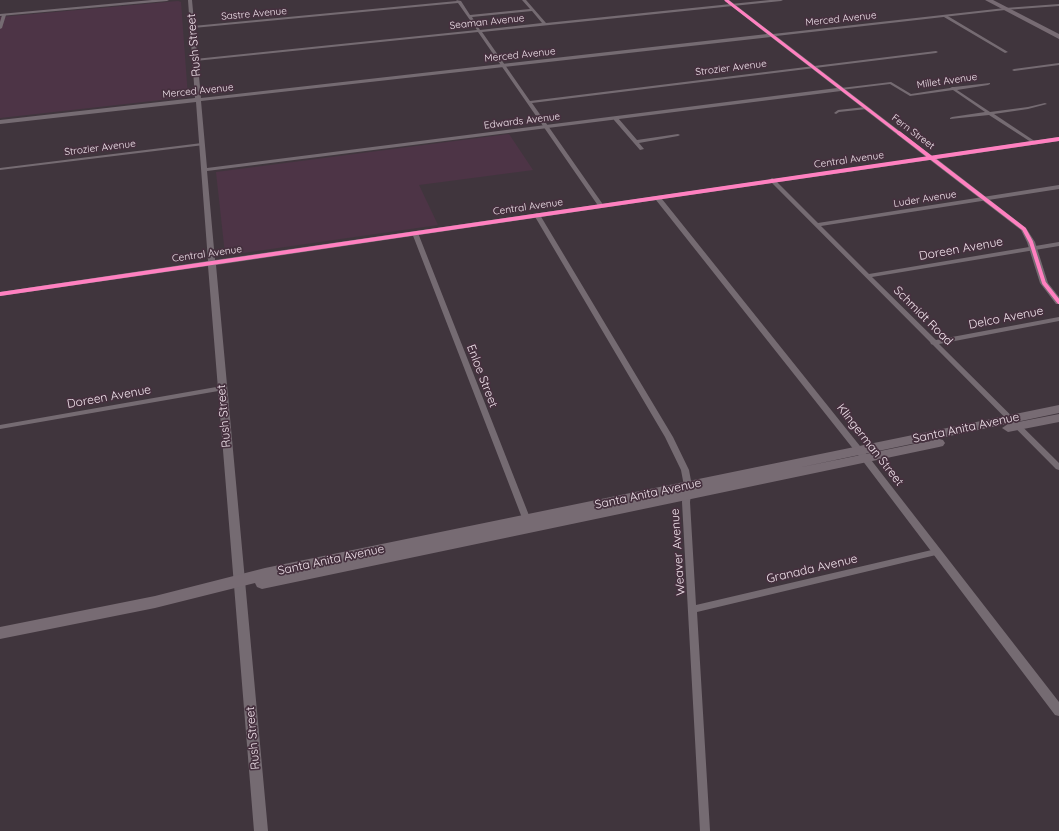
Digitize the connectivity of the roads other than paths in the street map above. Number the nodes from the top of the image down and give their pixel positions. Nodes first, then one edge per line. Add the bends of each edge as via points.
1 (167, 0) edge
2 (190, 0) edge
3 (524, 0) edge
4 (726, 0) edge
5 (780, 0) edge
6 (988, 0) edge
7 (997, 0) edge
8 (459, 1) edge
9 (1059, 1) edge
10 (732, 5) junction
11 (1041, 5) junction
12 (1059, 5) edge
13 (1009, 9) junction
14 (532, 10) junction
15 (2, 15) edge
16 (470, 16) junction
17 (945, 16) junction
18 (545, 24) junction
19 (193, 27) junction
20 (0, 28) edge
21 (480, 31) junction
22 (1059, 32) edge
23 (772, 36) junction
24 (1059, 37) edge
25 (936, 52) dead end
26 (1006, 52) dead end
27 (195, 60) junction
28 (1059, 64) edge
29 (504, 65) junction
30 (812, 67) junction
31 (1014, 70) dead end
32 (988, 84) dead end
33 (952, 88) junction
34 (841, 89) junction
35 (199, 100) junction
36 (529, 102) junction
37 (1045, 104) dead end
38 (865, 108) junction
39 (836, 113) dead end
40 (989, 113) junction
41 (952, 118) dead end
42 (616, 119) junction
43 (0, 122) edge
44 (546, 127) junction
45 (678, 135) dead end
46 (1059, 139) edge
47 (636, 142) junction
48 (1034, 143) junction
49 (202, 144) junction
50 (642, 149) dead end
51 (932, 158) junction
52 (0, 169) edge
53 (204, 170) junction
54 (772, 180) junction
55 (1059, 187) edge
56 (657, 197) junction
57 (985, 199) junction
58 (601, 206) junction
59 (537, 215) junction
60 (817, 225) junction
61 (415, 233) junction
62 (1059, 244) edge
63 (1033, 248) junction
64 (212, 262) junction
65 (868, 276) junction
66 (0, 294) edge
67 (1059, 302) edge
68 (1059, 319) edge
69 (933, 342) junction
70 (222, 388) junction
71 (1059, 409) edge
72 (1059, 418) edge
73 (1014, 423) junction
74 (0, 427) edge
75 (861, 454) junction
76 (1059, 467) edge
77 (688, 490) junction
78 (528, 523) junction
79 (936, 552) junction
80 (239, 582) junction
81 (693, 609) junction
82 (0, 633) edge
83 (1059, 711) edge
84 (261, 831) edge
85 (705, 831) edge

1 - 15 street
2 - 19 street, Rush Street
3 - 14 street
4 - 10 street, Fern Street
5 - 10 street, Seaman Avenue
6 - 13 main road
7 - 13 main road
8 - 16 street
8 - 19 street, Sastre Avenue
9 - 11 street, Merced Avenue
10 - 18 street, Seaman Avenue
10 - 23 street, Fern Street
11 - 12 street, Merced Avenue
11 - 13 street, Merced Avenue
13 - 17 street, Merced Avenue
13 - 22 main road
13 - 24 main road
14 - 16 street
14 - 18 street
15 - 20 street
16 - 21 street
17 - 23 street, Merced Avenue
17 - 26 street
18 - 21 street, Seaman Avenue
19 - 27 street, Rush Street
21 - 27 street, Seaman Avenue
21 - 29 street
23 - 29 street, Merced Avenue
23 - 30 street, Fern Street
25 - 30 street, Strozier Avenue
27 - 35 street, Rush Street
28 - 31 street
29 - 35 street, Merced Avenue
29 - 36 street
30 - 34 street, Fern Street
30 - 36 street, Strozier Avenue
32 - 33 street, Millet Avenue
33 - 34 street, Millet Avenue via 910,95 891,83
33 - 40 street
34 - 38 street, Fern Street
34 - 42 street, Edwards Avenue
35 - 43 street, Merced Avenue
35 - 49 street, Rush Street
36 - 44 street
37 - 40 street
38 - 39 street
38 - 51 street, Fern Street
40 - 41 street
40 - 48 street
42 - 44 street, Edwards Avenue
42 - 47 street
44 - 53 street, Edwards Avenue
44 - 58 street
45 - 47 street
46 - 48 street, Central Avenue
47 - 50 street
48 - 51 street, Central Avenue
49 - 52 street, Strozier Avenue
49 - 53 street, Rush Street
51 - 54 street, Central Avenue
51 - 57 street, Fern Street
53 - 64 street, Rush Street
54 - 56 street, Central Avenue
54 - 60 street, Schmidt Road
55 - 57 street, Luder Avenue
56 - 58 street, Central Avenue
56 - 75 street, Klingerman Street
57 - 60 street, Luder Avenue
57 - 63 street, Fern Street via 1024,230
58 - 59 street, Central Avenue
59 - 61 street, Central Avenue
59 - 77 street, Weaver Avenue via 671,441 685,470
60 - 65 street, Schmidt Road
61 - 64 street, Central Avenue
61 - 78 street, Enloe Street
62 - 63 street, Doreen Avenue
63 - 65 street, Doreen Avenue
63 - 67 street, Fern Street via 1044,283
64 - 66 street, Central Avenue
64 - 70 street, Rush Street
65 - 69 street, Schmidt Road
68 - 69 street, Delco Avenue
69 - 73 street, Schmidt Road
70 - 74 street, Doreen Avenue
70 - 80 street, Rush Street
71 - 73 main road, Santa Anita Avenue
72 - 73 main road, Santa Anita Avenue
73 - 75 main road, Santa Anita Avenue
73 - 76 street, Schmidt Road
75 - 77 main road, Santa Anita Avenue
75 - 79 street, Klingerman Street
77 - 78 main road, Santa Anita Avenue
77 - 81 street, Weaver Avenue
78 - 80 main road, Santa Anita Avenue via 265,574
79 - 81 street, Granada Avenue
79 - 83 street, Klingerman Street
80 - 82 main road, Santa Anita Avenue via 156,602
80 - 84 street, Rush Street
81 - 85 street, Weaver Avenue

